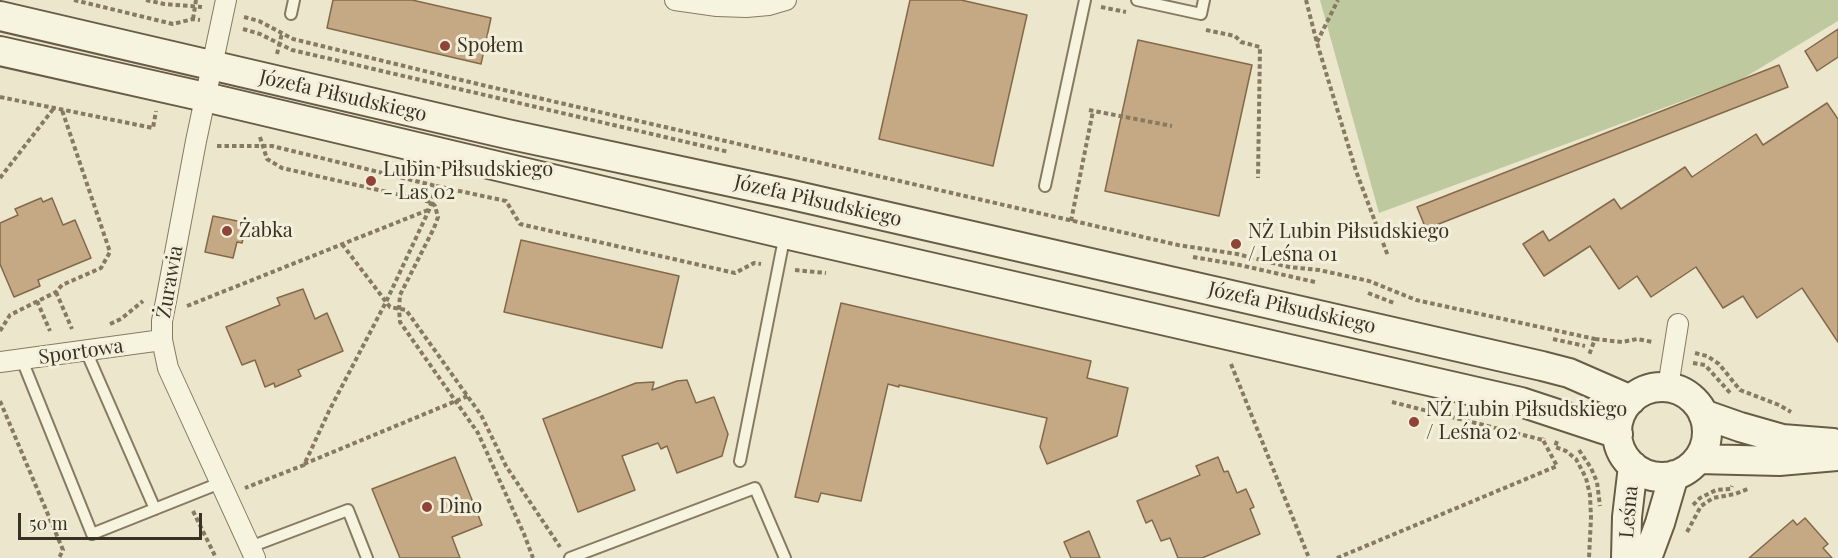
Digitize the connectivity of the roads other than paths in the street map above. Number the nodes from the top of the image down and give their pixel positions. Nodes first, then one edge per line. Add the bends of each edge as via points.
1 (294, 0) edge
2 (675, 0) edge
3 (786, 0) edge
4 (1137, 0) edge
5 (1204, 0) edge
6 (1085, 2) edge
7 (718, 3) edge
8 (224, 12) edge
9 (291, 14) dead end
10 (0, 16) edge
11 (0, 51) edge
12 (212, 65) junction
13 (205, 97) junction
14 (1044, 186) dead end
15 (785, 234) junction
16 (1678, 324) dead end
17 (162, 340) junction
18 (86, 351) junction
19 (22, 360) junction
20 (0, 363) edge
21 (1668, 387) junction
22 (1631, 400) junction
23 (1703, 414) junction
24 (1618, 435) junction
25 (1838, 444) edge
26 (1838, 456) edge
27 (1698, 459) junction
28 (740, 461) dead end
29 (1633, 466) junction
30 (1674, 476) junction
31 (220, 483) junction
32 (155, 509) junction
33 (252, 553) edge
34 (566, 554) edge
35 (367, 558) edge
36 (785, 558) edge
37 (1626, 558) edge
38 (1647, 558) edge

1 - 9 lane
2 - 7 street
3 - 7 street via 769,5
4 - 5 lane via 1201,14
6 - 14 lane
8 - 12 street, Żurawia
10 - 12 street, Józefa Piłsudskiego
11 - 13 street, Józefa Piłsudskiego
12 - 13 street, Żurawia
12 - 22 street, Józefa Piłsudskiego via 1542,366
13 - 15 street, Józefa Piłsudskiego
13 - 17 street, Żurawia via 175,299 162,321
15 - 24 street, Józefa Piłsudskiego via 1521,402
15 - 28 lane
16 - 21 street
17 - 18 street, Sportowa
17 - 31 street, Żurawia via 168,368
18 - 19 street, Sportowa
18 - 32 lane
19 - 20 street, Sportowa
19 - 32 lane via 92,534
21 - 22 street via 1642,392
21 - 23 street via 1695,401
22 - 24 street via 1623,410
23 - 25 street via 1782,439
23 - 27 street via 1707,438
24 - 29 street via 1620,447
26 - 27 street via 1779,461
27 - 30 street
29 - 30 street via 1653,475
29 - 37 street, Leśna
30 - 38 street, Leśna
31 - 32 lane
31 - 33 street, Żurawia
33 - 35 lane via 348,510
34 - 36 lane via 755,488

